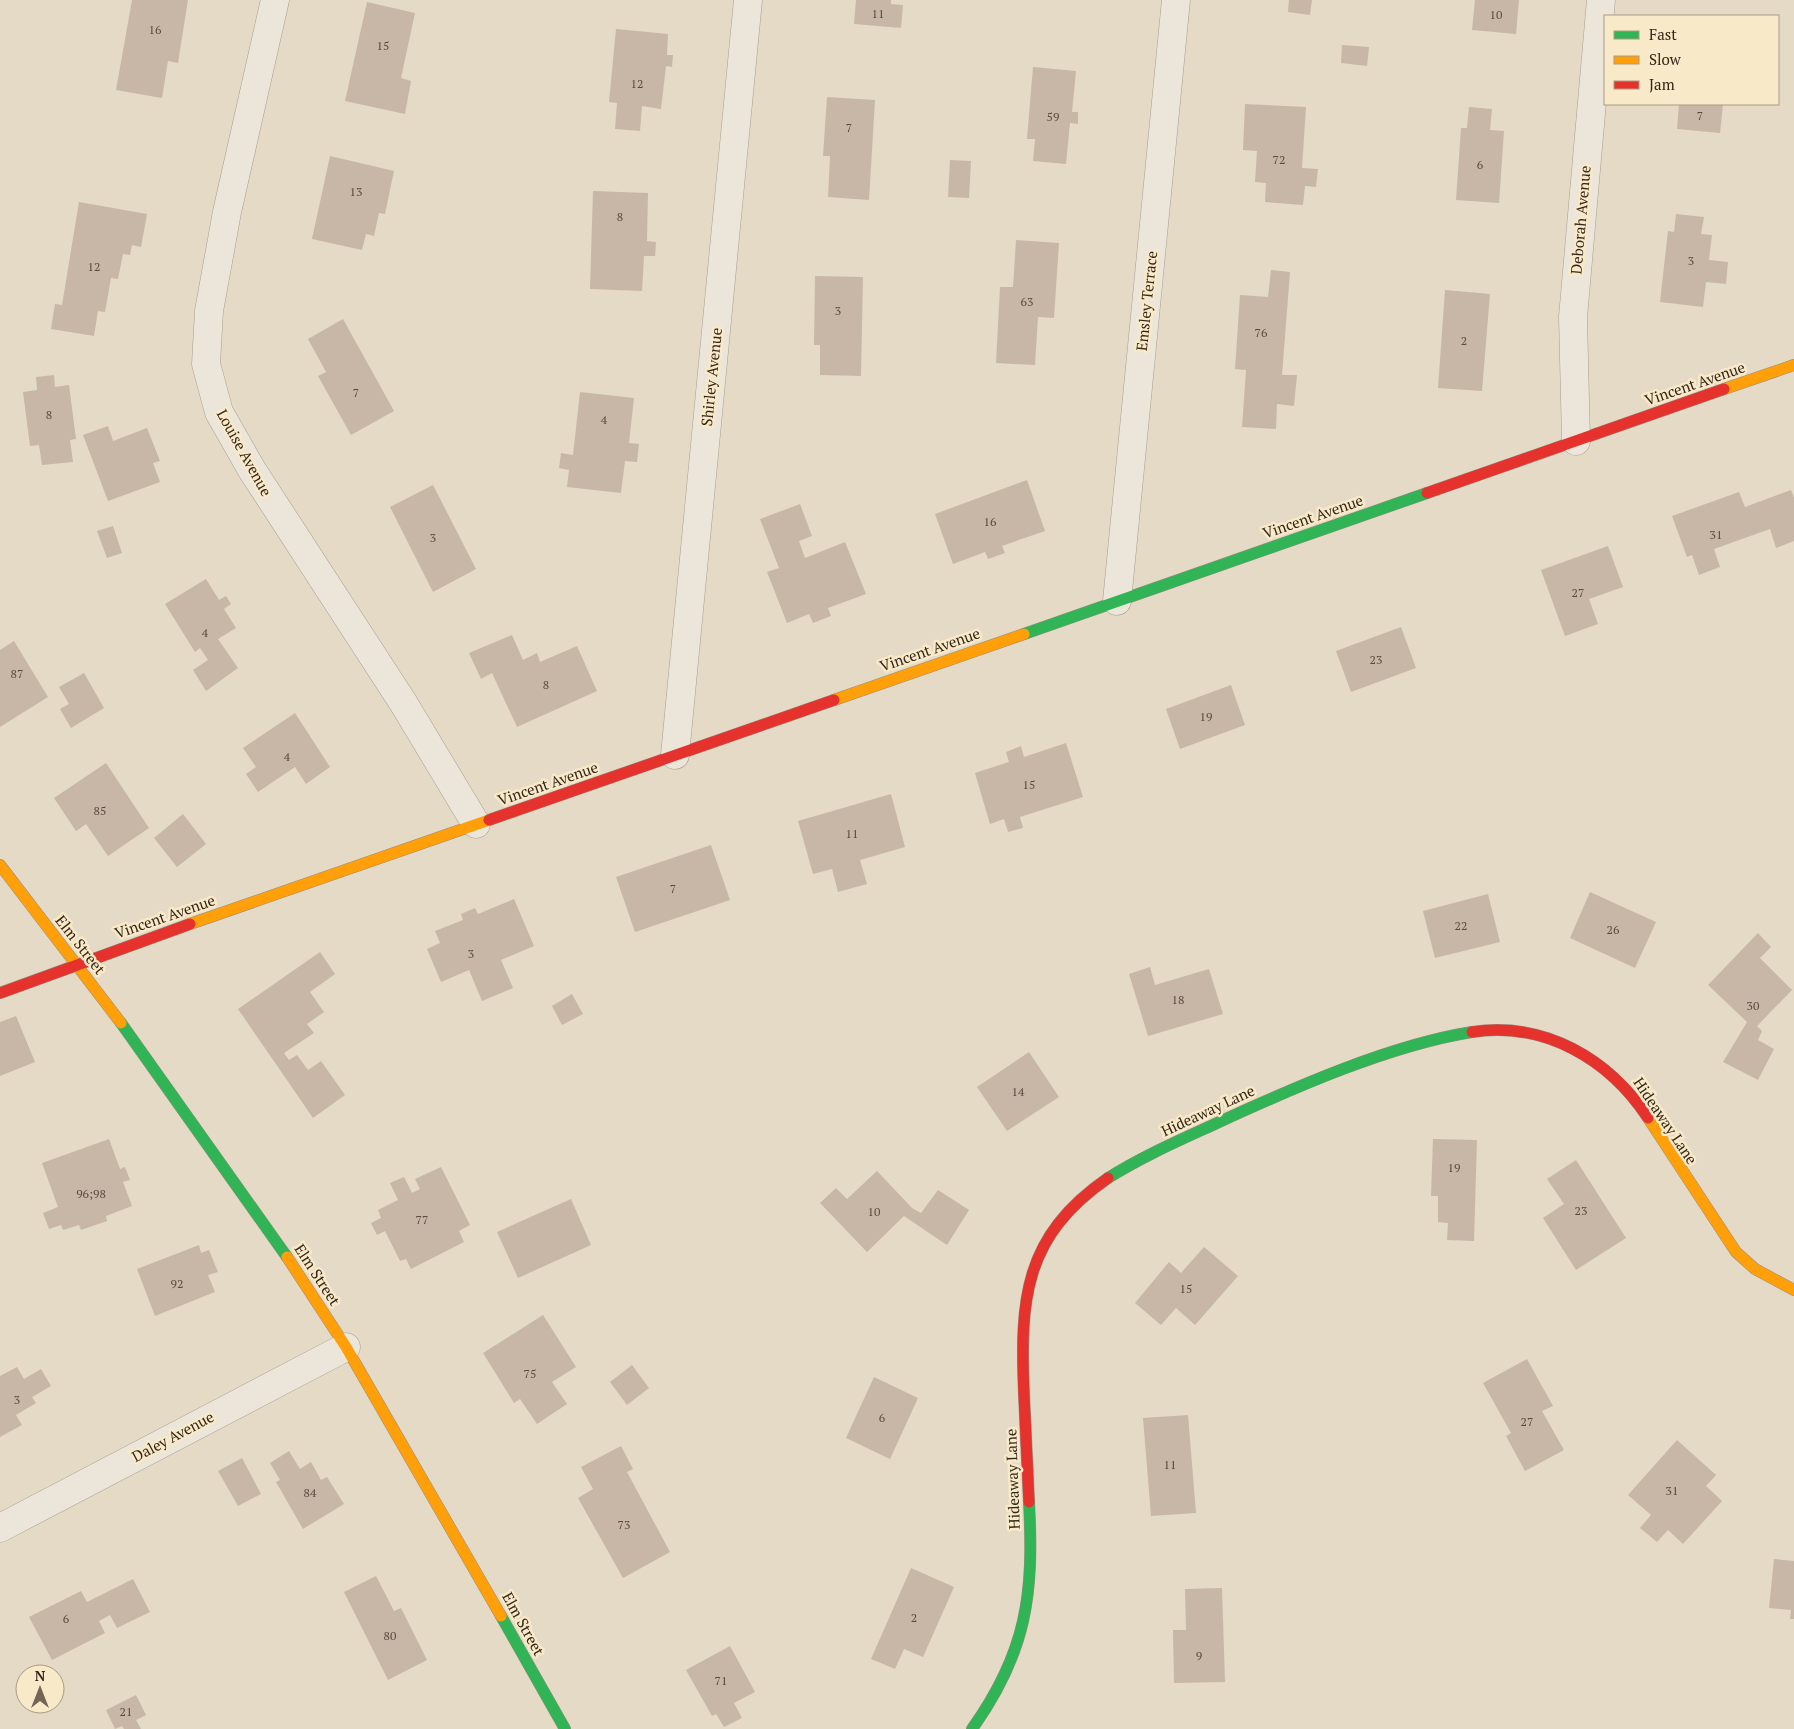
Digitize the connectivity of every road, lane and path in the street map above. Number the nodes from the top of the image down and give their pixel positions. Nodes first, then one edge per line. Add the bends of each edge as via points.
1 (275, 0) edge
2 (748, 0) edge
3 (1176, 0) edge
4 (1601, 0) edge
5 (1794, 365) edge
6 (1576, 441) junction
7 (1118, 601) junction
8 (675, 755) junction
9 (476, 824) junction
10 (0, 865) edge
11 (76, 964) junction
12 (0, 993) edge
13 (1794, 1290) edge
14 (346, 1347) junction
15 (0, 1528) edge
16 (565, 1729) edge
17 (972, 1729) edge

1 - 9 street, Louise Avenue via 227,212 209,311 206,364 219,412 252,470 404,704
2 - 8 street, Shirley Avenue
3 - 7 street, Emsley Terrace
4 - 6 street, Deborah Avenue via 1572,317
5 - 6 street, Vincent Avenue
6 - 7 street, Vincent Avenue
7 - 8 street, Vincent Avenue
8 - 9 street, Vincent Avenue
9 - 11 street, Vincent Avenue
10 - 11 street, Elm Street
11 - 12 street, Vincent Avenue
11 - 14 street, Elm Street via 208,1144
13 - 17 street, Hideaway Lane via 1755,1269 1736,1252 1634,1097 1615,1076 1591,1057 1565,1043 1538,1035 1508,1030 1479,1031 1424,1043 1345,1068 1266,1100 1124,1168 1097,1186 1058,1223 1042,1246 1033,1269 1025,1302 1022,1345 1030,1586 1024,1623 1012,1658
14 - 15 street, Daley Avenue
14 - 16 street, Elm Street

